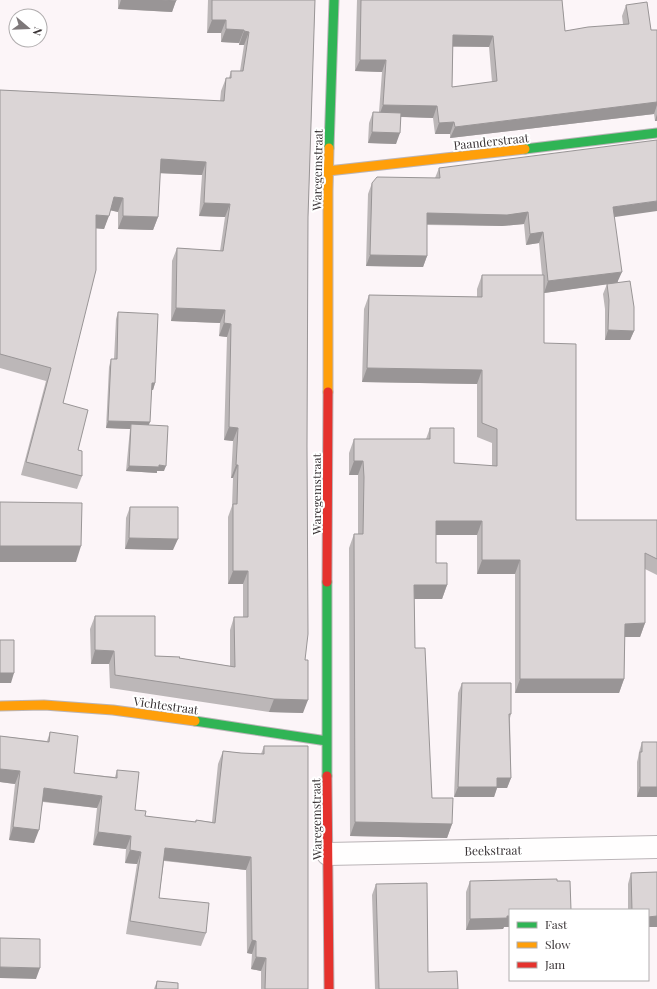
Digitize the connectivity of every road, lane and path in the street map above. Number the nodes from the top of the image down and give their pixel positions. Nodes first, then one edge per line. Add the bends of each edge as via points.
1 (334, 0) edge
2 (657, 133) edge
3 (328, 171) junction
4 (0, 706) edge
5 (327, 741) junction
6 (657, 847) edge
7 (328, 854) junction
8 (329, 989) edge

1 - 3 street, Waregemstraat
2 - 3 street, Paanderstraat
3 - 5 street, Waregemstraat
4 - 5 street, Vichtestraat via 44,705 113,710
5 - 7 street, Waregemstraat
6 - 7 street, Beekstraat
7 - 8 street, Waregemstraat

